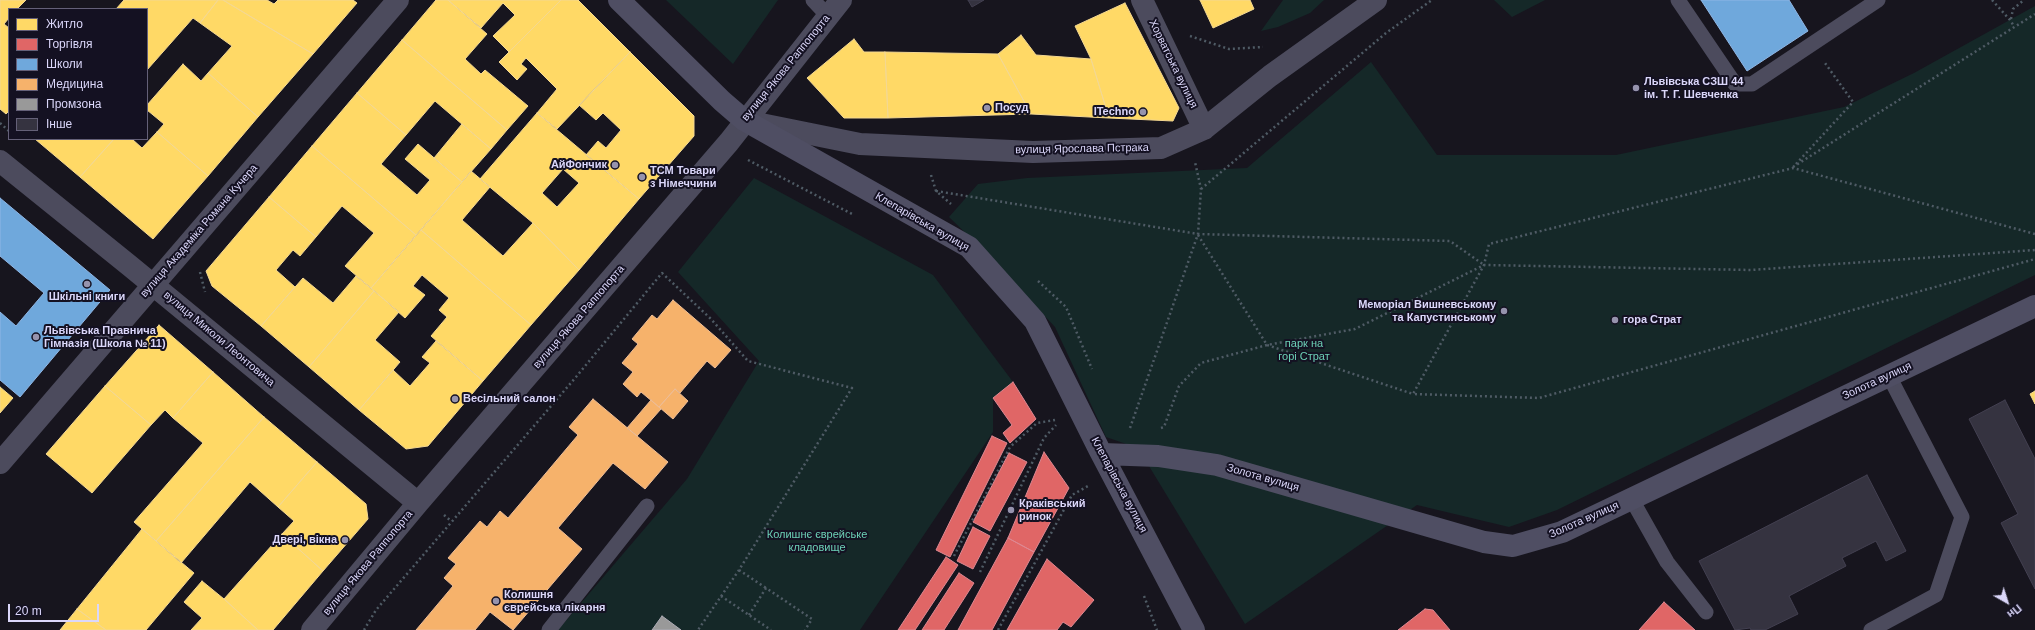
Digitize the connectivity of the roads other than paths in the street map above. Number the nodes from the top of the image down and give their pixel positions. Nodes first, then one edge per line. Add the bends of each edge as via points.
1 (398, 0) edge
2 (619, 0) edge
3 (813, 0) edge
4 (1142, 0) edge
5 (1376, 0) edge
6 (1678, 0) edge
7 (1878, 0) edge
8 (835, 8) edge
9 (744, 120) junction
10 (1204, 129) junction
11 (0, 162) edge
12 (153, 285) junction
13 (2035, 306) edge
14 (1889, 376) junction
15 (1102, 454) junction
16 (0, 463) edge
17 (1631, 498) junction
18 (418, 503) junction
19 (647, 506) dead end
20 (1706, 612) dead end
21 (312, 630) edge
22 (549, 630) edge
23 (1194, 630) edge
24 (1871, 630) edge

1 - 12 street, вулиця Академіка Романа Кучера
2 - 9 street, Клепарівська вулиця
3 - 8 lane
4 - 10 street, Хорватська вулиця
5 - 10 street, вулиця Ярослава Пстрака via 1270,76
6 - 7 lane via 1735,84 1752,84
8 - 9 street, вулиця Якова Раппопорта
9 - 10 street, вулиця Ярослава Пстрака via 860,144 1033,152 1161,148
9 - 15 street, Клепарівська вулиця via 969,247 1035,321
9 - 18 street, вулиця Якова Раппопорта via 729,142
11 - 12 street, вулиця Миколи Леонтовича
12 - 16 street, вулиця Академіка Романа Кучера
12 - 18 street, вулиця Миколи Леонтовича
13 - 14 street, Золота вулиця
14 - 17 street, Золота вулиця
14 - 24 lane via 1962,517 1936,595
15 - 17 street, Золота вулиця via 1158,456 1217,465 1484,542 1513,546 1562,532
15 - 23 street, Клепарівська вулиця
17 - 20 lane via 1667,562
18 - 21 street, вулиця Якова Раппопорта
19 - 22 lane

